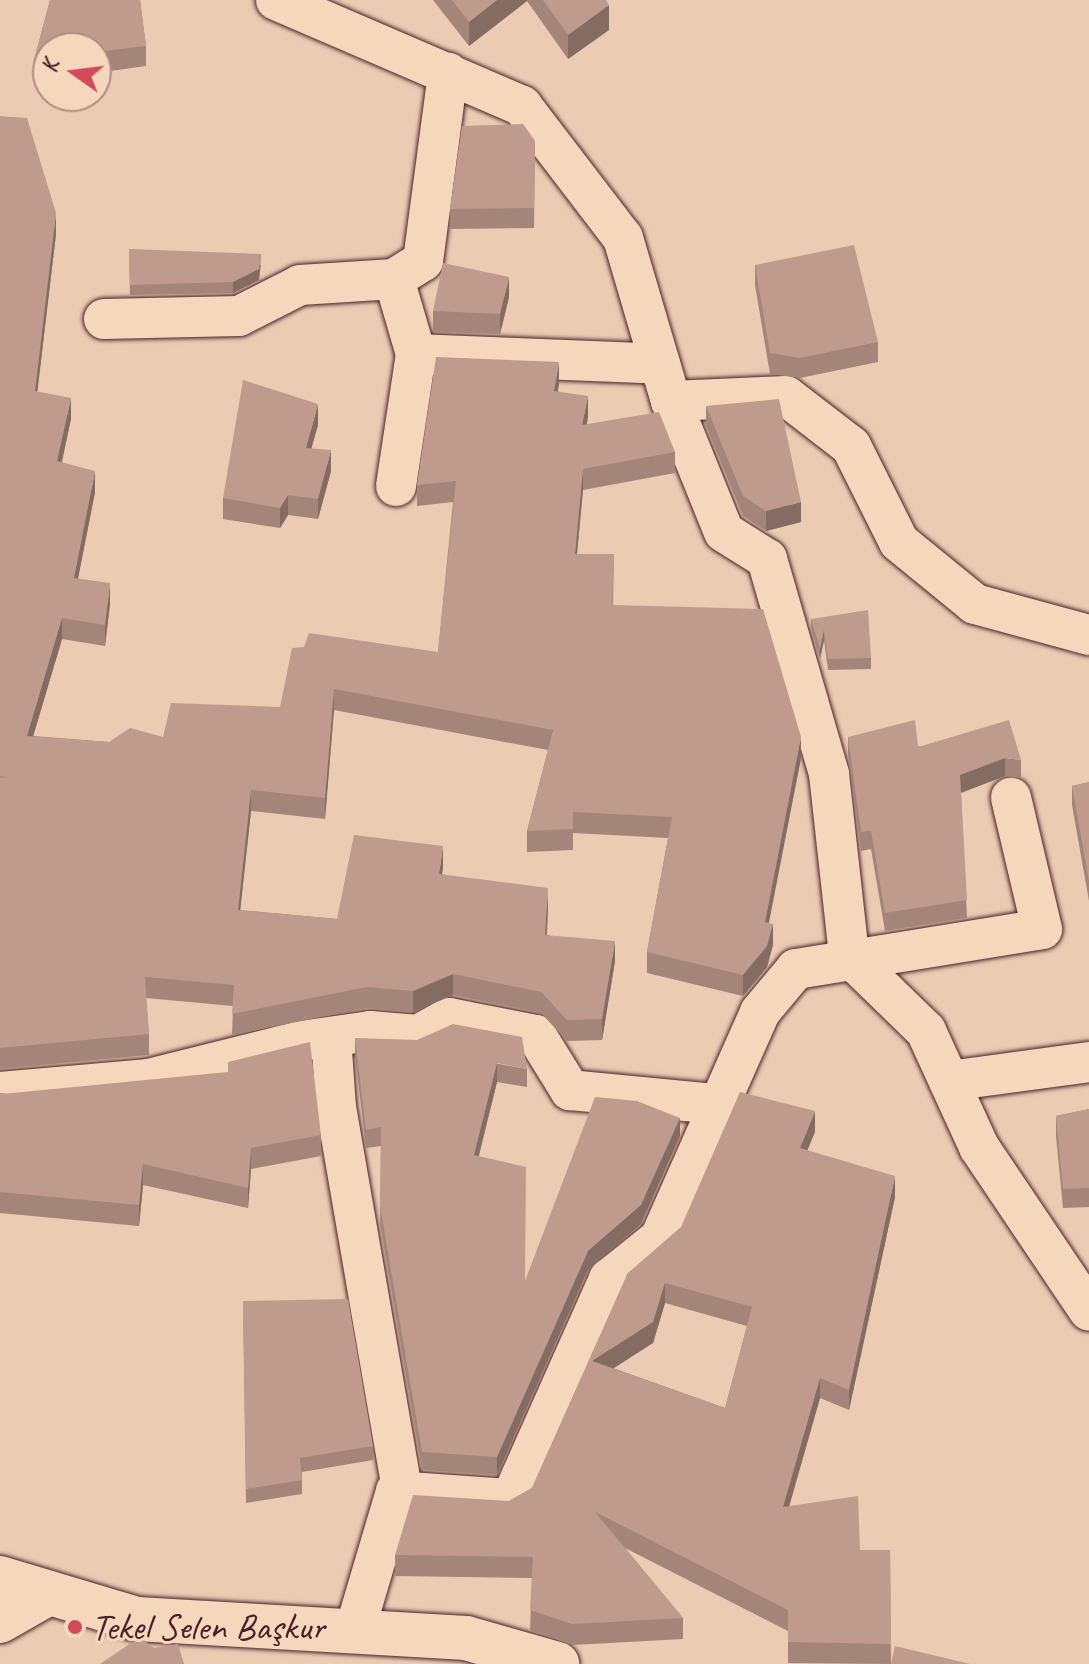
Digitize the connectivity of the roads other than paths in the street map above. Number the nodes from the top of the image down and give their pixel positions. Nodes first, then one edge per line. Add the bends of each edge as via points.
1 (276, 0) edge
2 (356, 0) edge
3 (380, 43) junction
4 (448, 73) junction
5 (394, 279) junction
6 (104, 319) dead end
7 (416, 354) junction
8 (660, 364) junction
9 (671, 401) junction
10 (396, 486) dead end
11 (1089, 635) edge
12 (1011, 798) dead end
13 (849, 956) junction
14 (331, 1037) junction
15 (1089, 1062) edge
16 (949, 1081) junction
17 (0, 1092) edge
18 (715, 1104) junction
19 (1089, 1311) edge
20 (402, 1491) junction
21 (0, 1578) edge
22 (49, 1593) junction
23 (0, 1621) edge
24 (189, 1625) junction
25 (354, 1633) junction
26 (208, 1664) edge
27 (557, 1664) edge

1 - 3 street
2 - 3 street
3 - 4 street
4 - 5 street via 423,261
4 - 8 street via 522,106 623,238
5 - 6 street via 300,285 239,316
5 - 7 street
7 - 8 street
7 - 10 street
8 - 9 street
9 - 11 street via 786,396 851,446 899,542 975,604
9 - 13 street via 724,532 767,559 829,774
12 - 13 street via 1042,929
13 - 16 street via 926,1031
13 - 18 street via 796,969 760,1012
14 - 17 street via 149,1079
14 - 18 street via 418,1035 449,1018 536,1035 570,1090
14 - 20 street via 336,1107
15 - 16 street
16 - 19 street via 979,1147
18 - 20 street via 660,1238 609,1279 511,1499
20 - 25 street via 396,1491
21 - 22 street
22 - 23 street
22 - 24 street via 137,1619
24 - 25 street
24 - 26 street
25 - 27 street via 466,1638

